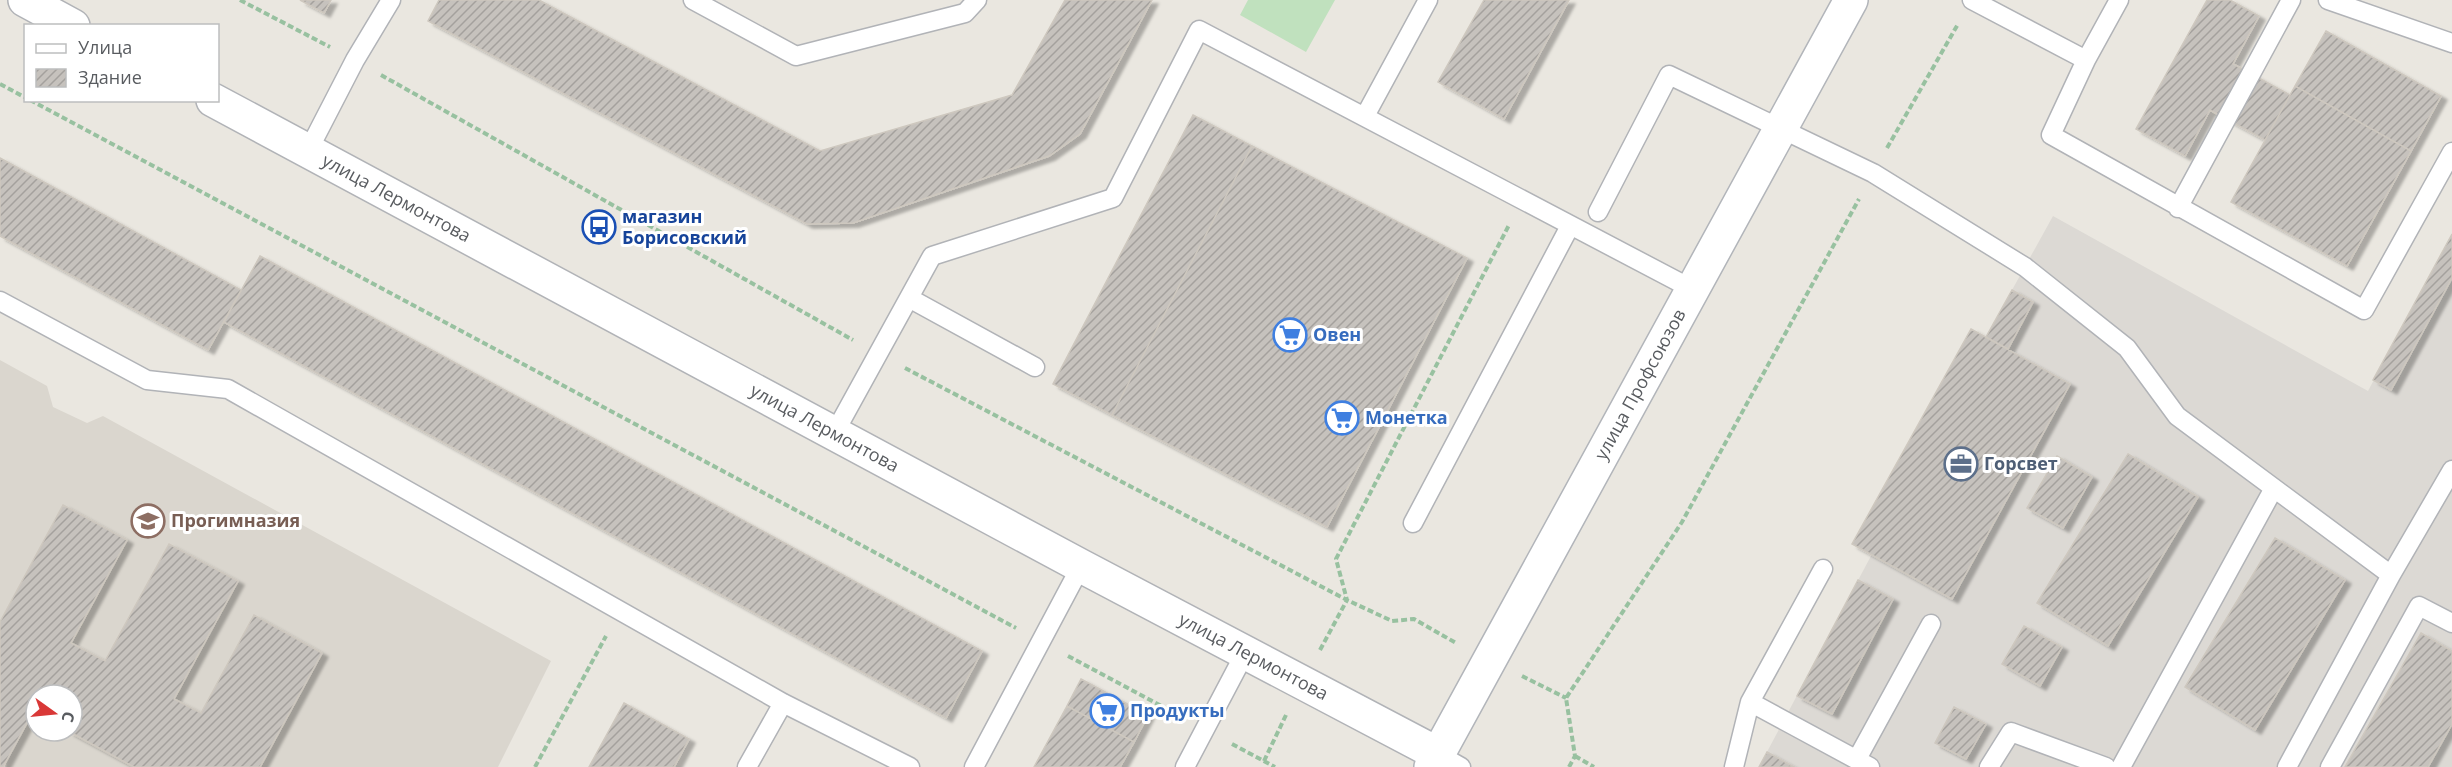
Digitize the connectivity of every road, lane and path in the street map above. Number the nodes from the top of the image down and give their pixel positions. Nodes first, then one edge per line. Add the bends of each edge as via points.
1 (25, 0) edge
2 (391, 0) edge
3 (693, 0) edge
4 (977, 0) edge
5 (1428, 0) edge
6 (1851, 0) edge
7 (1972, 0) edge
8 (2119, 0) edge
9 (2291, 0) edge
10 (2328, 0) edge
11 (1960, 20) dead end
12 (69, 24) edge
13 (2452, 42) edge
14 (2086, 60) junction
15 (0, 84) edge
16 (24, 97) edge
17 (34, 102) edge
18 (217, 102) edge
19 (1365, 116) junction
20 (1782, 128) junction
21 (308, 151) junction
22 (2452, 152) edge
23 (1873, 173) junction
24 (1522, 200) junction
25 (2178, 208) junction
26 (1598, 212) dead end
27 (1570, 226) junction
28 (1694, 290) junction
29 (909, 298) junction
30 (0, 301) edge
31 (1035, 367) dead end
32 (835, 432) junction
33 (2452, 470) edge
34 (2274, 488) junction
35 (1413, 523) dead end
36 (1081, 566) junction
37 (1823, 569) dead end
38 (2391, 575) junction
39 (620, 611) junction
40 (2452, 623) edge
41 (1931, 624) dead end
42 (1041, 642) junction
43 (1245, 653) junction
44 (1302, 683) junction
45 (1750, 702) junction
46 (783, 703) junction
47 (1205, 729) junction
48 (1575, 756) junction
49 (1264, 761) junction
50 (1443, 763) edge
51 (1863, 763) edge
52 (535, 767) edge
53 (747, 767) edge
54 (910, 767) edge
55 (974, 767) edge
56 (1185, 767) edge
57 (1275, 767) edge
58 (1569, 767) edge
59 (1594, 767) edge
60 (1734, 767) edge
61 (1989, 767) edge
62 (2106, 767) edge
63 (2121, 767) edge
64 (2286, 767) edge
65 (2330, 767) edge

1 - 12 street
2 - 21 lane
3 - 4 lane via 796,56 965,14
5 - 19 lane
6 - 20 street, улица Профсоюзов
7 - 14 lane
8 - 14 lane
9 - 25 lane
10 - 13 lane
11 - 23 path
14 - 25 lane via 2051,135
15 - 16 path
17 - 42 path
18 - 21 street, улица Лермонтова
19 - 24 lane
19 - 29 lane via 1199,30 1113,198 932,256
20 - 23 lane
20 - 26 lane via 1669,75
20 - 28 street, улица Профсоюзов
21 - 32 street, улица Лермонтова
22 - 25 lane via 2364,310
23 - 34 lane via 2025,267 2127,348 2177,416
23 - 48 path via 1682,522 1566,698
24 - 27 lane
24 - 44 path via 1336,559 1347,600
27 - 28 lane
27 - 35 lane
28 - 50 street, улица Профсоюзов via 1488,660
29 - 31 lane
29 - 32 lane
30 - 39 lane via 147,380 228,389
32 - 36 street, улица Лермонтова
33 - 38 lane
34 - 38 lane
34 - 63 lane
36 - 42 lane
36 - 43 street, улица Лермонтова
37 - 45 lane
38 - 64 lane
39 - 46 lane
39 - 52 path
40 - 65 lane via 2419,606
41 - 51 lane
42 - 47 path
42 - 55 lane
43 - 44 street, улица Лермонтова
43 - 47 lane
44 - 49 path
44 - 50 street, улица Лермонтова
45 - 51 lane
45 - 60 lane
46 - 53 lane
46 - 54 lane
47 - 49 path
47 - 56 lane
48 - 58 path
48 - 59 path
49 - 57 path
61 - 62 lane via 2011,732

